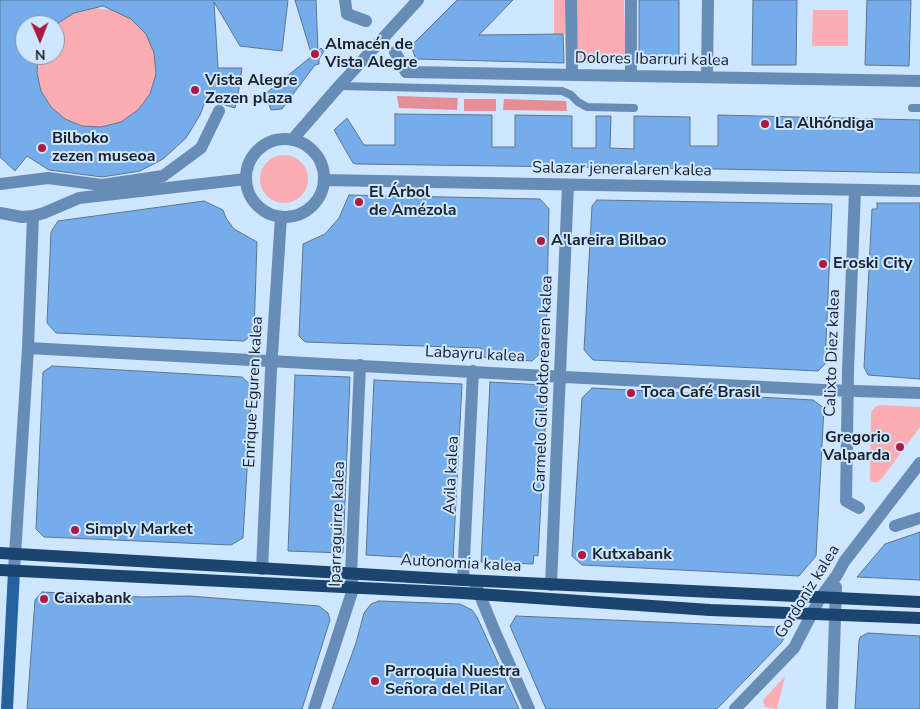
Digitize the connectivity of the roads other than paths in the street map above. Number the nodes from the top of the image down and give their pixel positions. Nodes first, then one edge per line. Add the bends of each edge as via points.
1 (345, 0) edge
2 (418, 0) edge
3 (571, 0) edge
4 (631, 0) edge
5 (708, 0) edge
6 (366, 21) dead end
7 (395, 52) dead end
8 (572, 75) junction
9 (631, 76) junction
10 (708, 77) junction
11 (920, 81) edge
12 (339, 86) junction
13 (634, 108) dead end
14 (219, 111) dead end
15 (292, 140) junction
16 (246, 179) junction
17 (324, 180) junction
18 (0, 184) edge
19 (568, 185) junction
20 (855, 190) junction
21 (920, 191) edge
22 (0, 213) edge
23 (33, 216) junction
24 (281, 217) junction
25 (28, 348) junction
26 (272, 360) junction
27 (360, 365) junction
28 (473, 372) junction
29 (560, 376) junction
30 (847, 390) junction
31 (920, 393) edge
32 (920, 462) edge
33 (859, 508) dead end
34 (920, 518) edge
35 (895, 526) dead end
36 (0, 553) edge
37 (16, 553) junction
38 (262, 569) junction
39 (0, 570) edge
40 (14, 571) junction
41 (351, 574) junction
42 (837, 575) junction
43 (469, 581) junction
44 (552, 584) junction
45 (353, 589) junction
46 (479, 595) junction
47 (820, 598) junction
48 (836, 598) junction
49 (920, 602) edge
50 (812, 614) junction
51 (835, 614) junction
52 (920, 618) edge
53 (6, 709) edge
54 (314, 709) edge
55 (529, 709) edge
56 (735, 709) edge
57 (832, 709) edge

1 - 6 street via 347,14
2 - 12 street
3 - 8 street
4 - 9 street
5 - 10 street
7 - 8 street, Dolores Ibarruri kalea via 406,72
8 - 9 street, Dolores Ibarruri kalea
9 - 10 street, Dolores Ibarruri kalea
10 - 11 street, Dolores Ibarruri kalea
12 - 13 lane via 562,91 587,107
12 - 15 street
14 - 18 street via 201,148 163,176 102,185 48,178
15 - 16 street via 281,139 260,148 250,162
15 - 17 street via 303,143 316,154
16 - 23 street via 79,198
16 - 24 street via 248,190 260,208
17 - 19 street, Salazar jeneralaren kalea
17 - 24 street via 322,192 315,203 294,216
19 - 20 street, Salazar jeneralaren kalea
19 - 29 street, Carmelo Gil doktorearen kalea
20 - 21 street, Salazar jeneralaren kalea
20 - 30 street, Calixto Diez kalea
22 - 23 street
23 - 25 street
24 - 26 street, Enrique Eguren kalea
25 - 26 street, Labayru kalea
25 - 37 street
26 - 27 street, Labayru kalea
26 - 38 street, Enrique Eguren kalea
27 - 28 street, Labayru kalea
27 - 41 street, Iparraguirre kalea
28 - 29 street, Labayru kalea
28 - 43 street, Avila kalea
29 - 30 street, Labayru kalea
29 - 44 street, Carmelo Gil doktorearen kalea
30 - 31 street, Labayru kalea
30 - 33 street, Calixto Diez kalea via 846,501
32 - 42 street, Gordoniz kalea via 849,554
34 - 35 street
36 - 37 main road, Autonomia kalea
37 - 38 main road, Autonomia kalea
37 - 40 street
38 - 41 main road, Autonomia kalea
39 - 40 main road, Autonomia kalea
40 - 45 main road, Autonomia kalea
40 - 53 main road
41 - 43 main road, Autonomia kalea
41 - 45 street, Iparraguirre kalea
42 - 47 street, Gordoniz kalea
42 - 48 street
43 - 44 main road, Autonomia kalea
43 - 46 street
44 - 47 main road, Autonomia kalea
45 - 46 main road, Autonomia kalea
45 - 54 street, Iparraguirre kalea
46 - 50 main road, Autonomia kalea
46 - 55 street
47 - 48 main road, Autonomia kalea
47 - 50 street, Gordoniz kalea
48 - 49 main road, Autonomia kalea
48 - 51 street
50 - 51 main road, Autonomia kalea
50 - 56 street, Gordoniz kalea via 794,648
51 - 52 main road, Autonomia kalea
51 - 57 street

